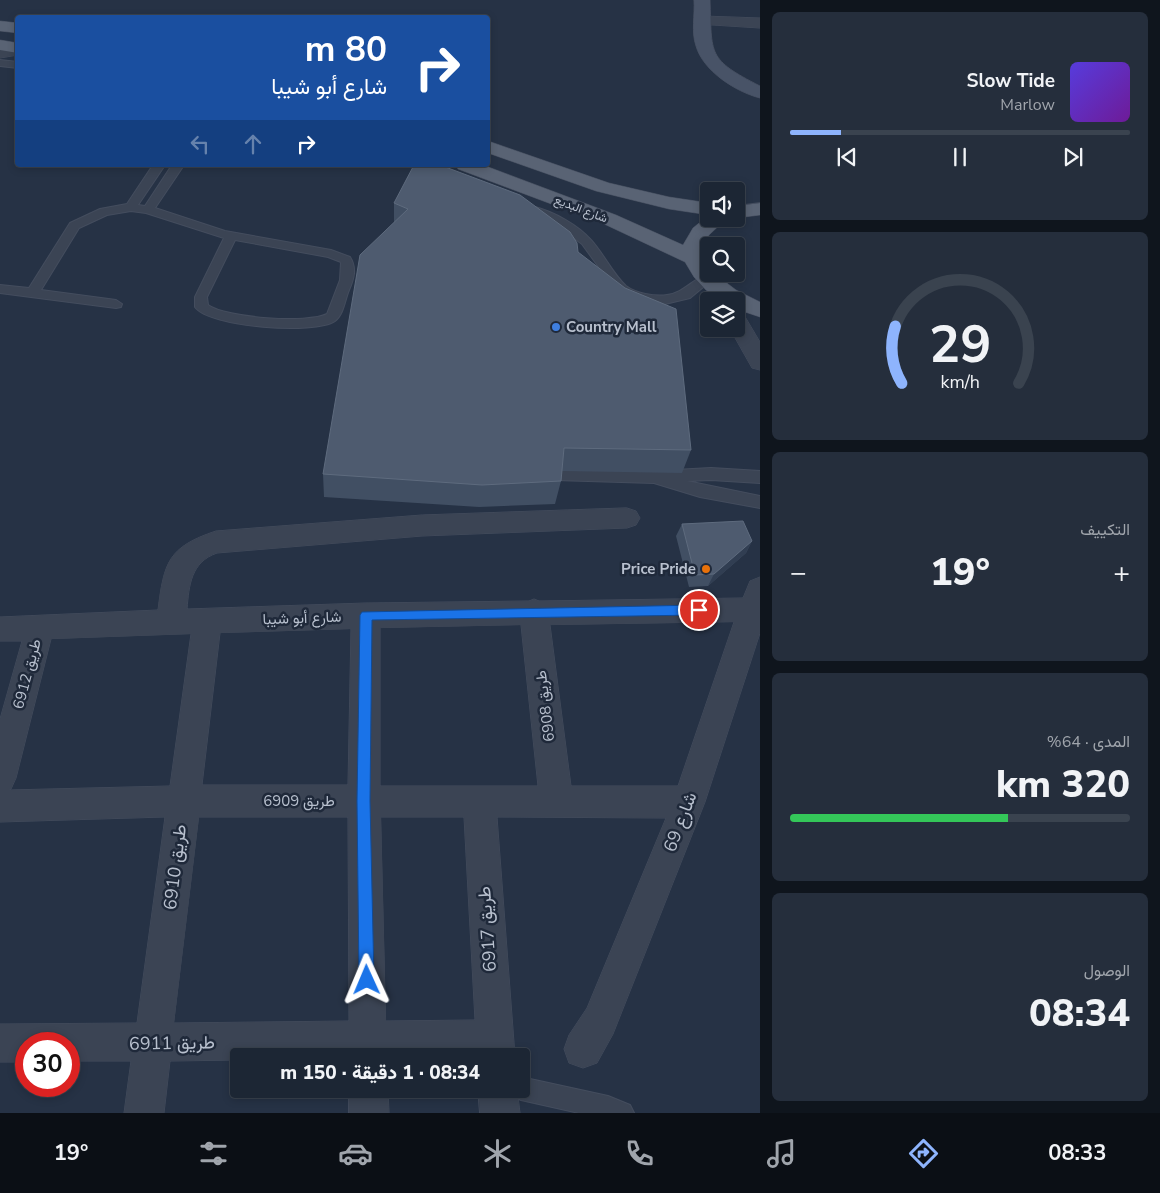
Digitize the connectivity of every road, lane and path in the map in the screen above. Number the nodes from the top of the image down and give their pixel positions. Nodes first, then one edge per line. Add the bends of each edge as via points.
1 (702, 0) edge
2 (703, 21) junction
3 (760, 23) edge
4 (0, 26) edge
5 (15, 28) edge
6 (0, 45) edge
7 (15, 48) edge
8 (15, 50) edge
9 (0, 53) edge
10 (0, 62) edge
11 (15, 64) edge
12 (760, 93) edge
13 (490, 148) edge
14 (158, 167) edge
15 (177, 167) edge
16 (470, 167) edge
17 (131, 208) junction
18 (528, 208) edge
19 (700, 208) edge
20 (148, 210) junction
21 (703, 227) edge
22 (231, 236) junction
23 (694, 258) junction
24 (0, 289) edge
25 (716, 290) edge
26 (33, 293) junction
27 (116, 304) dead end
28 (760, 310) edge
29 (745, 336) edge
30 (760, 362) edge
31 (555, 474) edge
32 (656, 477) junction
33 (760, 477) edge
34 (760, 502) edge
35 (627, 518) dead end
36 (757, 600) edge
37 (534, 611) junction
38 (366, 615) junction
39 (207, 621) junction
40 (171, 623) junction
41 (40, 627) junction
42 (0, 629) edge
43 (0, 778) edge
44 (184, 801) junction
45 (364, 801) junction
46 (479, 801) junction
47 (556, 801) junction
48 (689, 802) junction
49 (0, 806) edge
50 (0, 1043) edge
51 (153, 1043) junction
52 (368, 1048) edge
53 (495, 1048) edge
54 (583, 1049) dead end
55 (530, 1090) edge
56 (369, 1098) edge
57 (499, 1098) edge
58 (144, 1113) edge
59 (369, 1113) edge
60 (500, 1113) edge
61 (622, 1113) edge

1 - 2 street
2 - 3 street
2 - 12 street via 704,47 712,60 726,73
4 - 5 main road
6 - 7 main road
8 - 9 street
10 - 11 lane
13 - 19 main road, شارع البديع via 603,187
14 - 17 lane
15 - 20 lane
16 - 23 main road, شارع البديع via 609,219
17 - 20 lane
17 - 26 lane via 104,212 74,226
18 - 25 lane via 562,223 586,241 622,289 645,298 665,300
20 - 22 lane
21 - 23 main road via 694,241
22 - 22 lane via 332,254 346,260 349,267 347,280 332,317 324,322 273,323 212,313 202,307 200,297
23 - 25 main road
24 - 26 lane
25 - 28 main road
26 - 27 lane
29 - 30 street
31 - 32 lane
32 - 33 lane via 692,474
32 - 34 lane via 692,489
35 - 40 street via 393,526 216,542 194,550 180,566
36 - 37 street, شارع أبو شيبا
36 - 48 street, شارع 69
37 - 38 street, شارع أبو شيبا
37 - 47 street, طريق 6908
38 - 39 street, شارع أبو شيبا
38 - 45 street
39 - 40 street, شارع أبو شيبا
39 - 44 street, طريق 6910
40 - 41 street, شارع أبو شيبا
41 - 42 street, شارع أبو شيبا
41 - 43 street, طريق 6912
44 - 45 street, طريق 6909
44 - 49 street, طريق 6909
44 - 51 street, طريق 6910
45 - 46 street, طريق 6909
45 - 52 street
46 - 47 street, طريق 6909
46 - 53 street, طريق 6917
47 - 48 street, طريق 6909
48 - 54 street, شارع 69 via 600,1021
50 - 51 street, طريق 6911
51 - 52 street, طريق 6911
51 - 58 street, طريق 6910
55 - 61 lane
56 - 59 street
57 - 60 street

